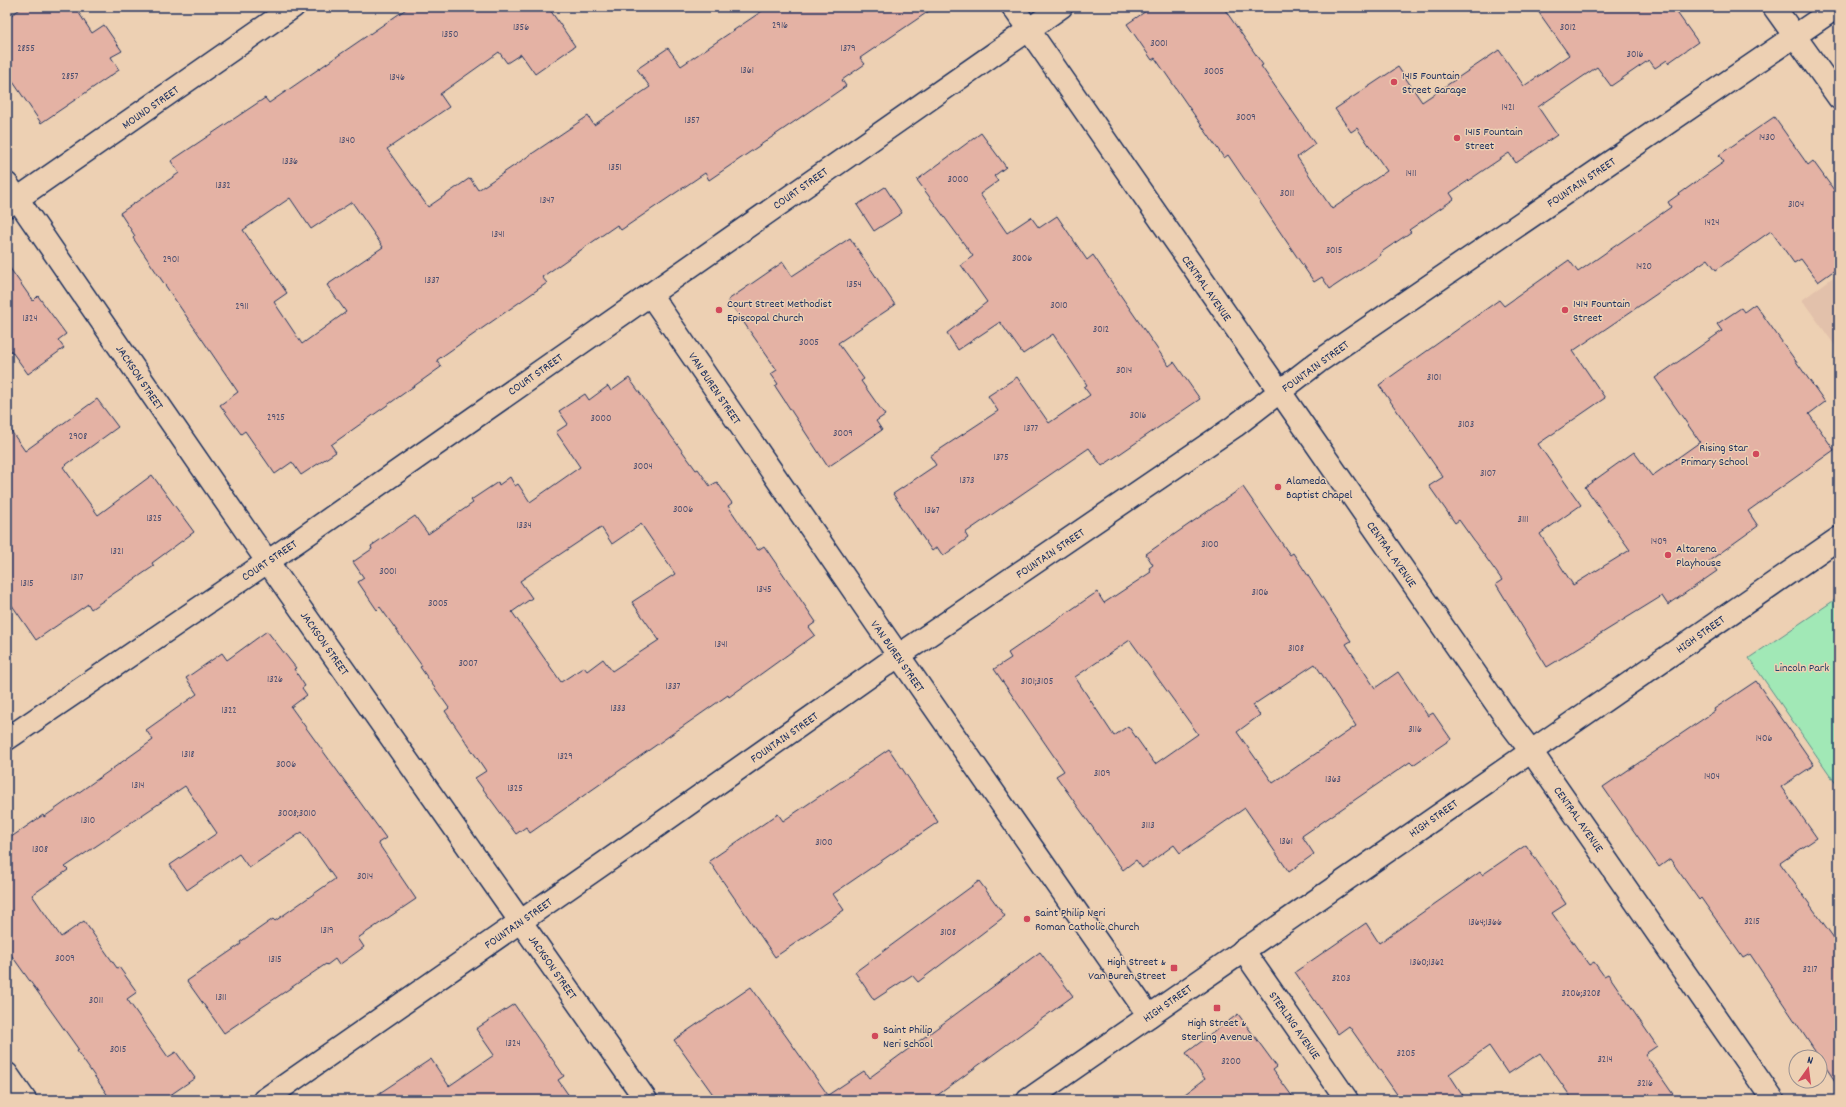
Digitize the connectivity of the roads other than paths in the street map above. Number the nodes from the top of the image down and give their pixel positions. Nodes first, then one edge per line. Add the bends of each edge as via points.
1 (293, 7) edge
2 (1013, 7) edge
3 (1061, 7) edge
4 (1774, 7) edge
5 (1837, 7) edge
6 (1028, 29) junction
7 (1794, 36) junction
8 (1839, 98) edge
9 (11, 196) edge
10 (650, 294) junction
11 (1279, 392) junction
12 (1839, 538) edge
13 (267, 562) junction
14 (898, 656) junction
15 (7, 739) edge
16 (1531, 751) junction
17 (521, 920) junction
18 (1243, 950) junction
19 (1149, 1016) junction
20 (7, 1074) edge
21 (25, 1100) edge
22 (264, 1100) edge
23 (646, 1100) edge
24 (1028, 1100) edge
25 (1347, 1100) edge
26 (1773, 1100) edge

1 - 9 street, MOUND STREET
2 - 6 street, CENTRAL AVENUE
3 - 6 street, COURT STREET
4 - 7 street
5 - 7 street, FOUNTAIN STREET
6 - 10 street, COURT STREET
6 - 11 street, CENTRAL AVENUE
7 - 8 street
7 - 11 street, FOUNTAIN STREET via 1318,362
9 - 13 street, JACKSON STREET
10 - 13 street, COURT STREET
10 - 14 street, VAN BUREN STREET
11 - 14 street, FOUNTAIN STREET via 1235,426
11 - 16 street, CENTRAL AVENUE
12 - 16 street, HIGH STREET
13 - 15 street, COURT STREET
13 - 17 street, JACKSON STREET
14 - 17 street, FOUNTAIN STREET
14 - 19 street, VAN BUREN STREET
16 - 18 street, HIGH STREET
16 - 26 street, CENTRAL AVENUE
17 - 22 street, FOUNTAIN STREET
17 - 23 street, JACKSON STREET
18 - 19 street, HIGH STREET
18 - 25 street, STERLING AVENUE
19 - 24 street, HIGH STREET
20 - 21 street

